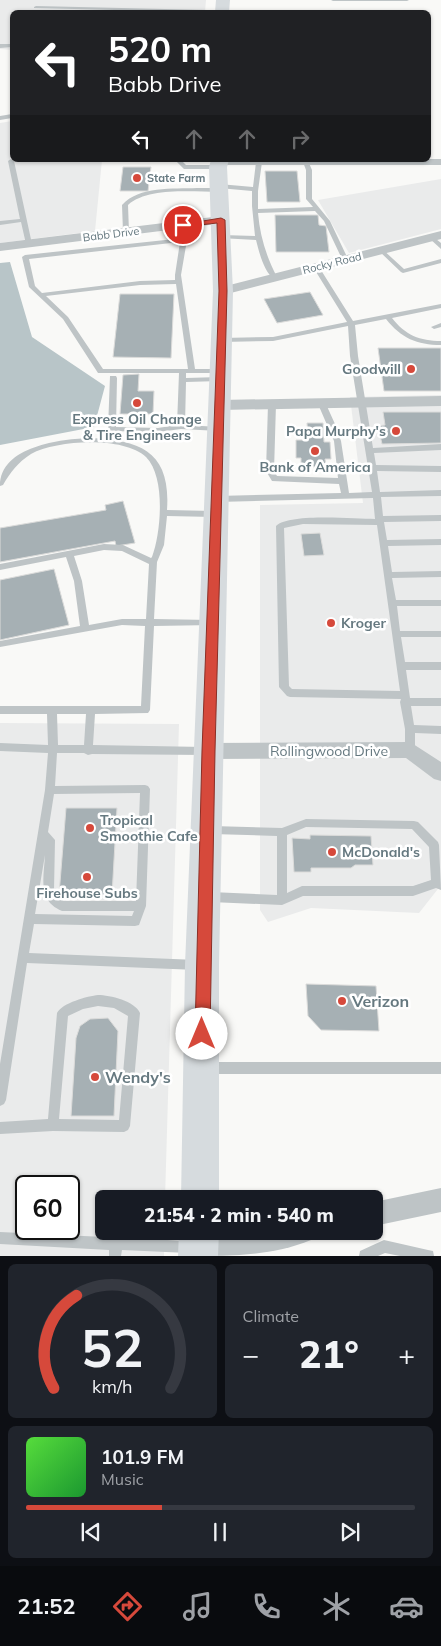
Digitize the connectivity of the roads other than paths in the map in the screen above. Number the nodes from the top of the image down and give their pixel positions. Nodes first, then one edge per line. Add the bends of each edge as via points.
1 (39, 0) edge
2 (333, 0) edge
3 (407, 0) edge
4 (108, 3) dead end
5 (222, 8) edge
6 (35, 10) edge
7 (116, 10) edge
8 (132, 10) edge
9 (168, 10) edge
10 (187, 10) edge
11 (236, 10) edge
12 (11, 162) edge
13 (180, 162) edge
14 (259, 162) junction
15 (306, 162) joint
16 (431, 162) edge
17 (439, 162) dead end
18 (219, 173) edge
19 (253, 189) junction
20 (316, 209) junction
21 (256, 211) junction
22 (24, 220) junction
23 (0, 223) edge
24 (221, 229) junction
25 (126, 232) junction
26 (436, 236) edge
27 (259, 238) junction
28 (29, 244) junction
29 (441, 247) edge
30 (0, 248) edge
31 (381, 250) junction
32 (345, 259) junction
33 (441, 261) edge
34 (316, 266) junction
35 (274, 277) junction
36 (179, 282) junction
37 (223, 291) junction
38 (41, 295) junction
39 (441, 306) edge
40 (388, 317) junction
41 (351, 324) junction
42 (222, 340) junction
43 (441, 343) edge
44 (183, 370) junction
45 (192, 370) junction
46 (221, 375) junction
47 (113, 378) dead end
48 (183, 380) junction
49 (441, 401) edge
50 (362, 403) junction
51 (272, 404) junction
52 (322, 404) junction
53 (219, 417) junction
54 (181, 427) junction
55 (441, 447) edge
56 (370, 451) junction
57 (373, 468) junction
58 (441, 469) edge
59 (342, 481) junction
60 (0, 483) edge
61 (441, 492) edge
62 (375, 493) junction
63 (345, 494) junction
64 (217, 507) junction
65 (163, 514) junction
66 (441, 518) edge
67 (379, 520) junction
68 (382, 542) junction
69 (441, 542) edge
70 (69, 553) junction
71 (153, 562) junction
72 (0, 566) edge
73 (441, 574) edge
74 (387, 575) junction
75 (391, 603) junction
76 (441, 603) edge
77 (150, 622) junction
78 (213, 623) junction
79 (84, 628) junction
80 (396, 634) junction
81 (441, 634) edge
82 (0, 644) edge
83 (400, 666) junction
84 (441, 666) edge
85 (405, 699) junction
86 (441, 702) edge
87 (0, 710) edge
88 (52, 710) junction
89 (91, 710) junction
90 (410, 729) junction
91 (441, 730) edge
92 (0, 748) edge
93 (53, 750) junction
94 (410, 750) junction
95 (88, 751) junction
96 (208, 751) junction
97 (441, 773) edge
98 (50, 790) junction
99 (207, 830) junction
100 (282, 832) junction
101 (42, 833) junction
102 (439, 884) edge
103 (205, 897) junction
104 (282, 900) junction
105 (141, 906) junction
106 (29, 920) junction
107 (22, 958) junction
108 (202, 965) junction
109 (202, 1068) junction
110 (441, 1068) edge
111 (0, 1100) edge
112 (52, 1125) junction
113 (0, 1128) edge
114 (200, 1190) edge
115 (441, 1200) edge
116 (383, 1212) edge
117 (0, 1238) edge
118 (260, 1240) edge
119 (199, 1245) edge
120 (116, 1250) edge
121 (365, 1256) edge
122 (428, 1256) edge

1 - 6 lane
2 - 3 lane
4 - 7 lane
5 - 10 lane
5 - 11 lane
8 - 9 lane
12 - 22 lane
13 - 18 lane via 184,167
14 - 15 street
14 - 18 street
14 - 19 lane
15 - 20 lane via 309,199
16 - 17 street
18 - 19 lane
18 - 24 main road
18 - 25 lane via 133,198 124,205
19 - 21 lane
20 - 21 lane
20 - 32 lane via 327,221
21 - 27 lane
22 - 23 lane
22 - 28 lane
24 - 25 street, Babb Drive
24 - 27 lane
24 - 37 main road
25 - 28 street, Babb Drive
26 - 29 lane
26 - 31 street, Rocky Road
27 - 35 lane via 265,263
28 - 30 street, Babb Drive
31 - 32 street, Rocky Road
31 - 33 lane via 403,271
32 - 34 street, Rocky Road
34 - 35 street, Rocky Road
34 - 41 lane
35 - 37 street, Rocky Road
36 - 38 lane via 140,283
36 - 38 lane via 184,240 25,257 32,287
36 - 45 lane
37 - 42 main road
38 - 44 lane via 66,318 102,371
39 - 40 lane
40 - 41 lane
40 - 43 lane via 408,338 425,344
41 - 42 lane via 273,339
41 - 50 lane
42 - 46 main road
44 - 45 lane
44 - 48 lane
45 - 46 lane
46 - 48 lane
46 - 53 main road
47 - 54 lane via 112,429
48 - 54 lane
49 - 50 street
50 - 52 street
50 - 56 lane
51 - 52 street
51 - 53 street
51 - 59 lane via 270,471 275,479
52 - 59 lane via 338,436
53 - 54 lane
53 - 64 main road
55 - 56 lane
56 - 57 lane
57 - 58 lane
57 - 62 lane
59 - 63 lane
60 - 65 lane via 11,465 32,451 62,443 107,440 133,445 148,454 159,471 165,495
61 - 62 lane
62 - 63 lane
62 - 67 lane
63 - 64 lane
64 - 65 lane
64 - 78 main road
65 - 71 lane via 159,552
66 - 67 lane
67 - 68 lane
67 - 85 lane via 302,521 280,526 284,686 290,693
68 - 69 lane
68 - 74 lane
70 - 71 lane via 104,547 123,548
70 - 72 lane
70 - 79 lane via 78,581
71 - 77 lane
73 - 74 lane
74 - 75 lane
75 - 76 lane
75 - 80 lane
77 - 78 lane
77 - 79 lane via 122,622
77 - 89 lane via 145,710
78 - 96 main road
79 - 82 lane
80 - 81 lane
80 - 83 lane
83 - 84 lane
83 - 85 lane
85 - 86 lane
85 - 90 lane
87 - 88 lane
88 - 89 lane
88 - 93 lane
89 - 95 lane
90 - 91 lane
90 - 94 lane
92 - 93 lane
93 - 95 lane
93 - 98 lane
94 - 96 street, Rollingwood Drive
94 - 97 street
95 - 96 lane
96 - 99 main road
98 - 101 lane
98 - 105 lane via 145,789
99 - 100 lane
99 - 103 main road
100 - 102 lane via 306,823 414,826 434,845
100 - 104 lane
101 - 105 lane via 50,840 49,890 52,899 62,906
101 - 106 lane
102 - 104 lane via 413,892 302,891
103 - 104 lane
103 - 108 main road
105 - 106 lane via 135,920
106 - 107 lane
107 - 108 lane
107 - 111 lane
108 - 109 main road
109 - 110 lane
109 - 114 main road
112 - 112 lane via 124,1126 134,1013 118,1002 86,1001 62,1013
112 - 113 lane
115 - 116 street
117 - 120 lane
118 - 119 street
119 - 120 lane
121 - 122 lane via 384,1246

